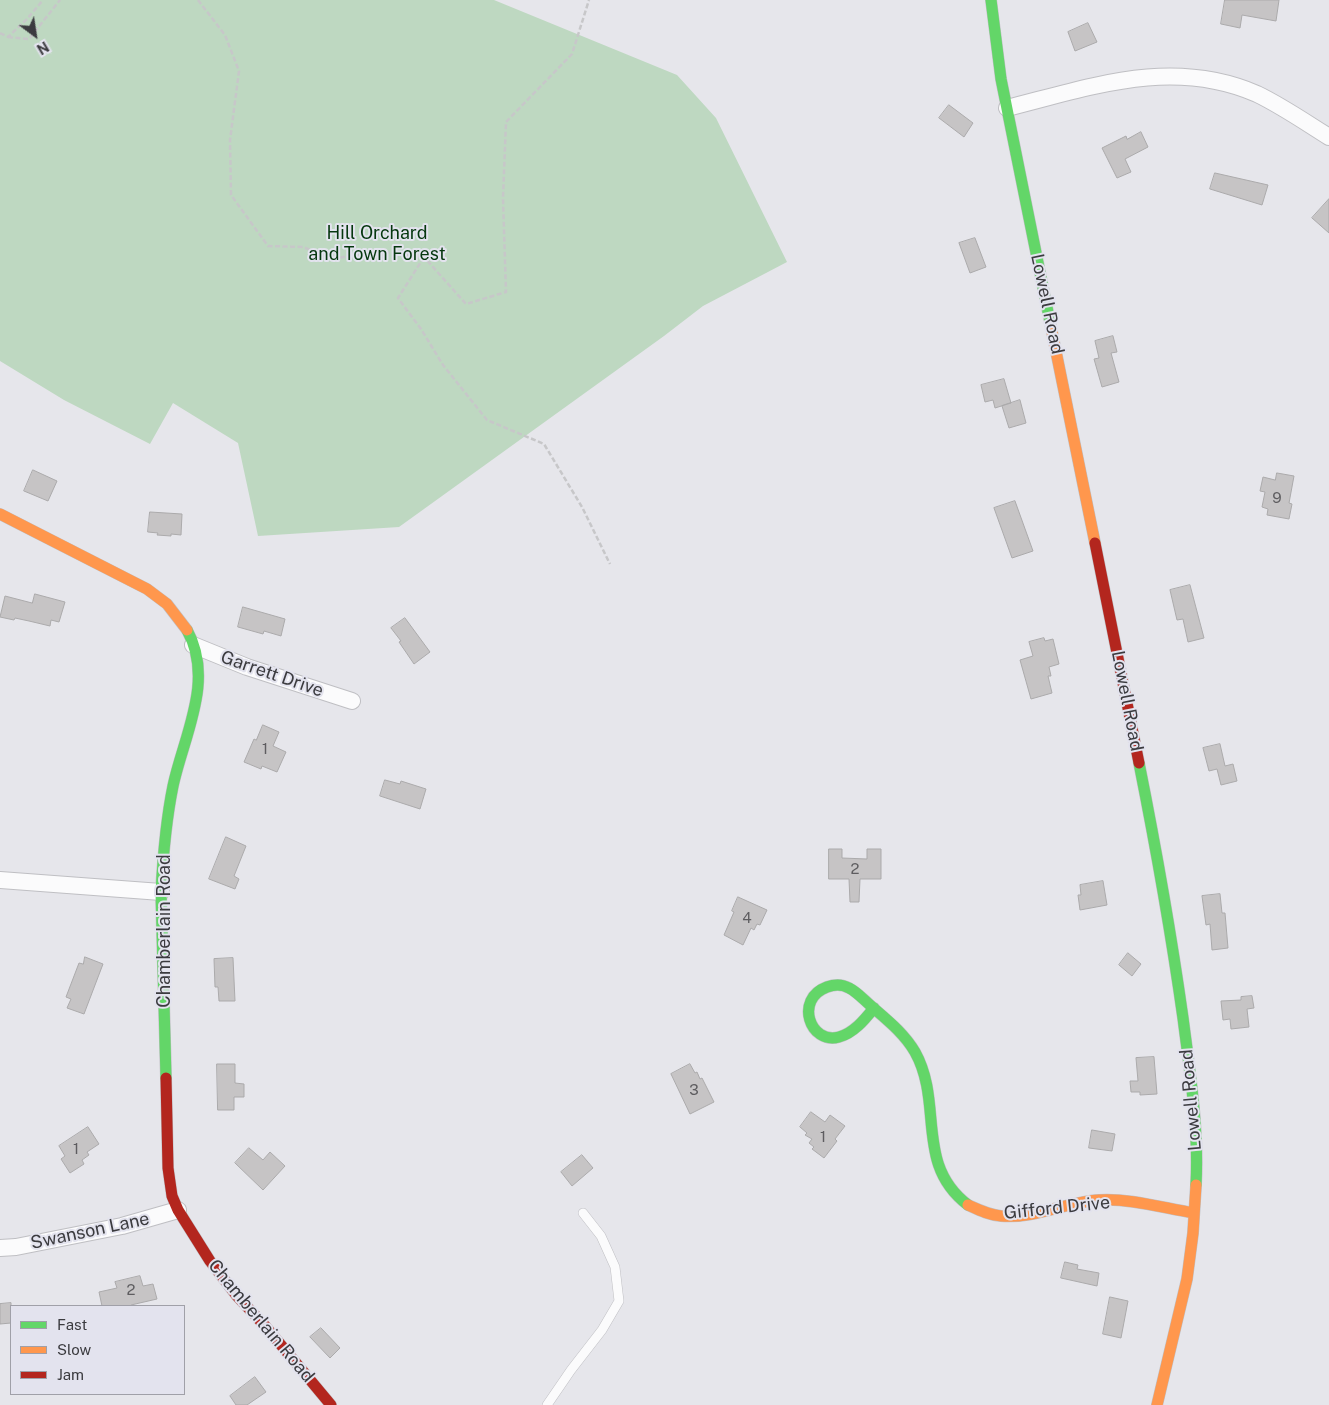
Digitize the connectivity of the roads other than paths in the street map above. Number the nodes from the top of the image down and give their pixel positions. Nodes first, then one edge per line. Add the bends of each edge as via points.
1 (991, 0) edge
2 (1007, 108) junction
3 (1329, 137) edge
4 (0, 514) edge
5 (193, 645) junction
6 (352, 701) dead end
7 (0, 880) edge
8 (161, 892) junction
9 (874, 1008) junction
10 (178, 1210) junction
11 (583, 1213) dead end
12 (1194, 1213) junction
13 (0, 1248) edge
14 (331, 1405) edge
15 (547, 1405) edge
16 (1157, 1405) edge

1 - 2 street, Lowell Road
2 - 3 street via 1126,79 1156,76 1209,78 1256,94
2 - 12 street, Lowell Road via 1171,932 1196,1127
4 - 5 street, Chamberlain Road via 141,586 166,603 182,620
5 - 6 street, Garrett Drive via 246,667
5 - 8 street, Chamberlain Road via 199,670 197,690 174,786 164,847
7 - 8 street
8 - 10 street, Chamberlain Road via 168,1168 172,1196
9 - 9 street, Gifford Drive via 855,991 836,984 818,991 808,1007 810,1020 817,1030 835,1038 854,1030
9 - 12 street, Gifford Drive via 904,1036 916,1054 928,1094 937,1165 949,1188 968,1204 980,1211 1007,1216 1102,1200
10 - 13 street, Swanson Lane via 122,1226
10 - 14 street, Chamberlain Road via 192,1236 237,1296
11 - 15 lane via 601,1236 615,1267 619,1300 602,1330
12 - 16 street, Lowell Road via 1187,1279

